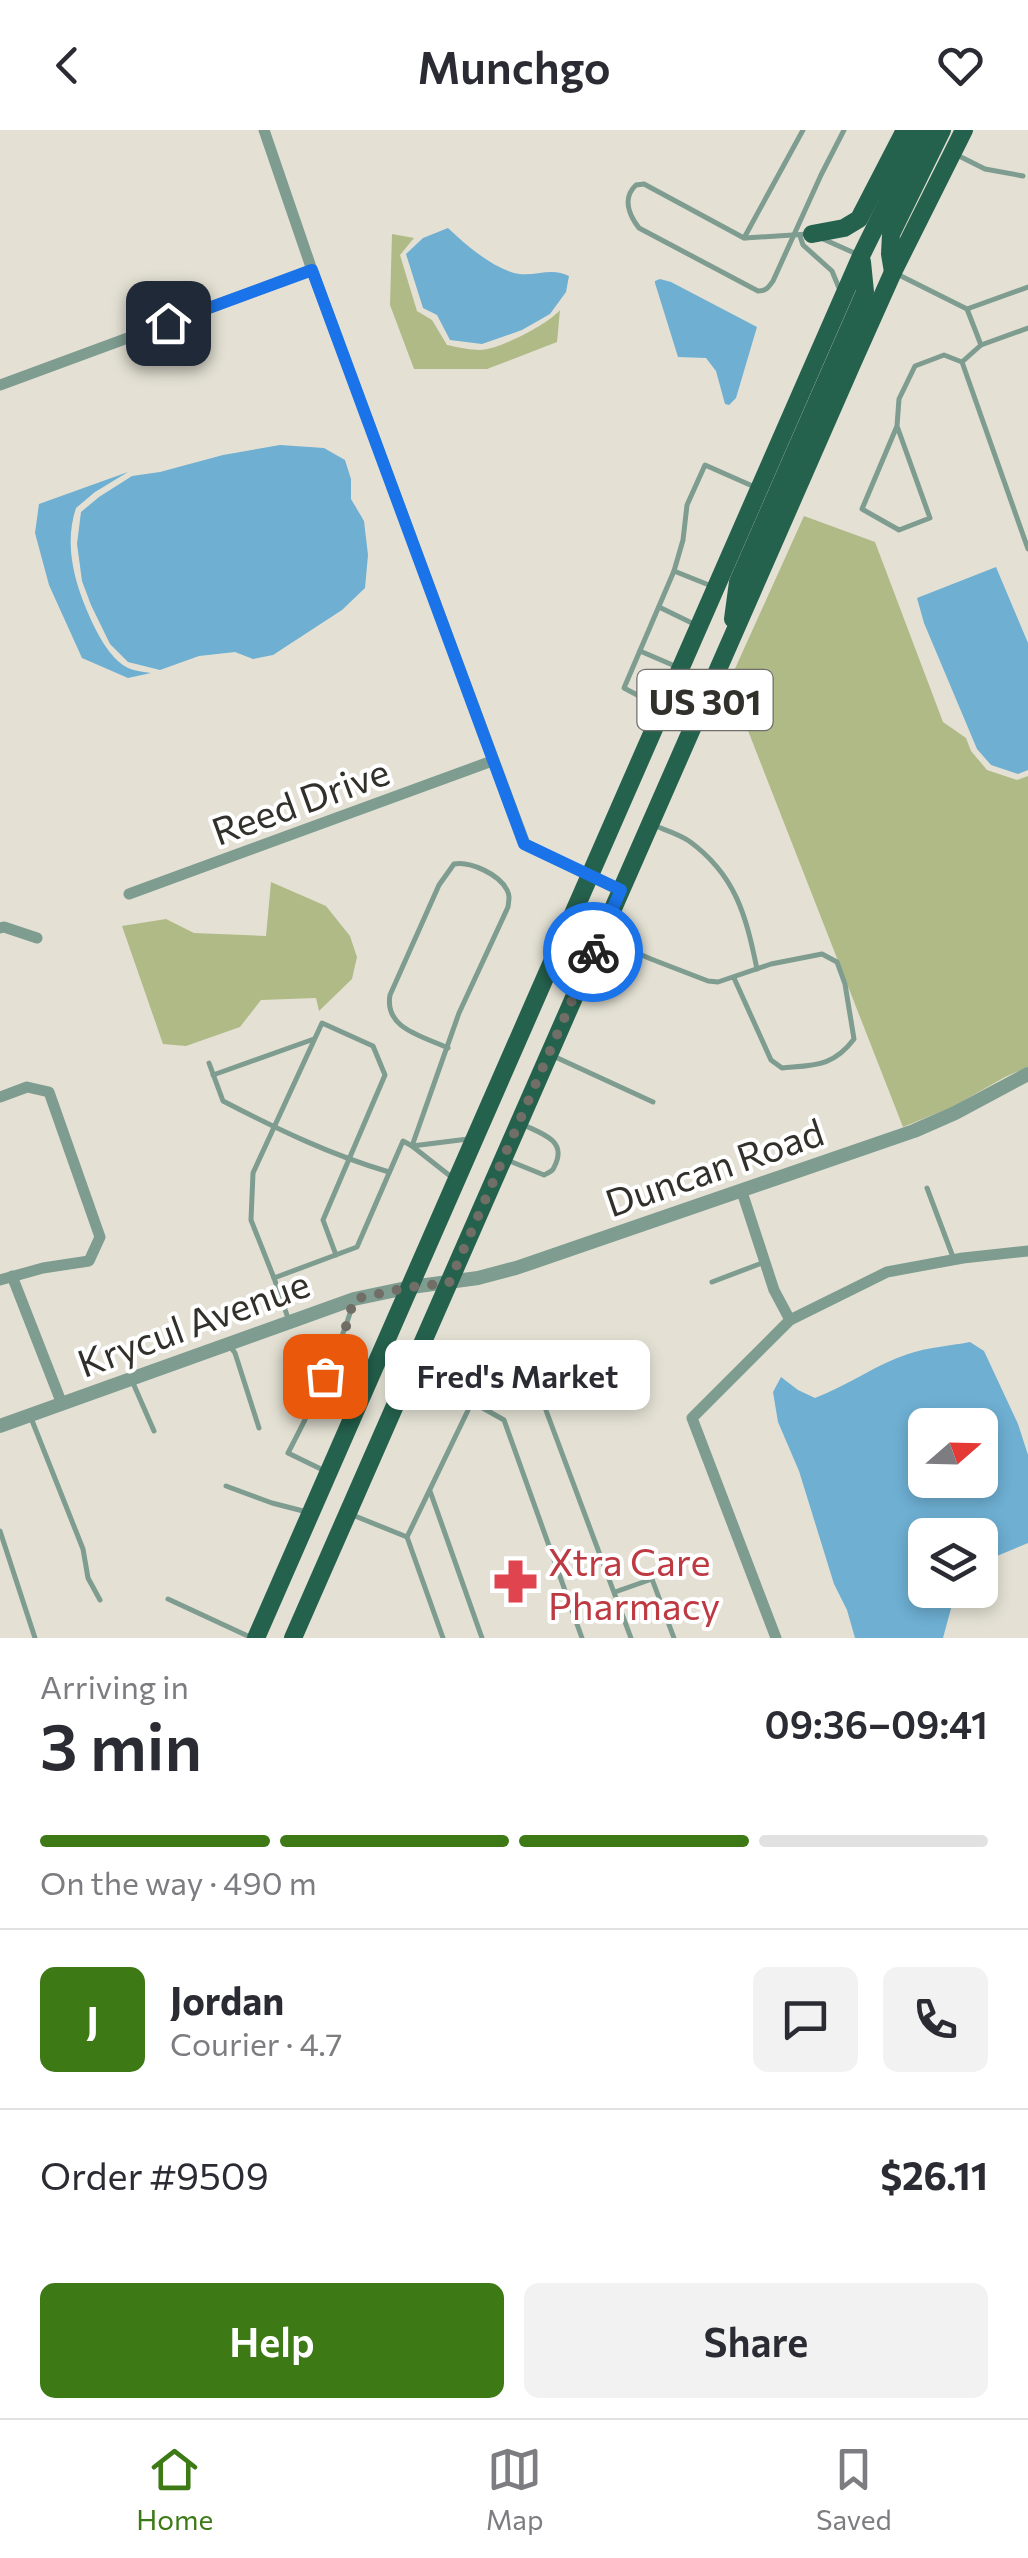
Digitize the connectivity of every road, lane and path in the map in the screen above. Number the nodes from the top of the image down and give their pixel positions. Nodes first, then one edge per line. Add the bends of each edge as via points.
1 (264, 130) edge
2 (803, 130) edge
3 (844, 130) edge
4 (905, 130) edge
5 (923, 130) edge
6 (942, 130) edge
7 (964, 130) edge
8 (952, 153) junction
9 (1023, 176) dead end
10 (802, 235) junction
11 (744, 238) junction
12 (862, 256) junction
13 (312, 270) junction
14 (894, 272) junction
15 (1028, 287) edge
16 (843, 299) junction
17 (968, 309) junction
18 (1028, 328) edge
19 (980, 345) junction
20 (962, 362) junction
21 (0, 385) edge
22 (897, 426) junction
23 (760, 490) junction
24 (1028, 550) edge
25 (674, 570) junction
26 (716, 588) junction
27 (659, 607) junction
28 (700, 627) junction
29 (730, 641) junction
30 (640, 650) junction
31 (682, 669) junction
32 (664, 708) junction
33 (492, 761) junction
34 (650, 824) junction
35 (589, 876) junction
36 (621, 890) junction
37 (129, 894) dead end
38 (0, 928) edge
39 (600, 936) junction
40 (37, 938) dead end
41 (757, 970) junction
42 (734, 978) junction
43 (314, 1040) junction
44 (448, 1048) junction
45 (548, 1054) junction
46 (209, 1063) dead end
47 (1028, 1074) edge
48 (213, 1075) junction
49 (0, 1097) edge
50 (653, 1102) dead end
51 (519, 1122) junction
52 (274, 1128) junction
53 (476, 1138) junction
54 (412, 1146) junction
55 (503, 1158) junction
56 (350, 1160) junction
57 (390, 1172) junction
58 (457, 1181) junction
59 (928, 1188) dead end
60 (742, 1192) junction
61 (1028, 1251) edge
62 (336, 1255) junction
63 (954, 1260) junction
64 (764, 1262) junction
65 (6, 1278) edge
66 (274, 1278) junction
67 (712, 1282) dead end
68 (449, 1283) junction
69 (411, 1287) junction
70 (354, 1299) junction
71 (790, 1320) junction
72 (289, 1321) junction
73 (423, 1340) junction
74 (228, 1343) junction
75 (131, 1378) junction
76 (62, 1404) junction
77 (30, 1415) junction
78 (0, 1426) edge
79 (259, 1428) dead end
80 (154, 1430) dead end
81 (328, 1473) junction
82 (226, 1486) dead end
83 (430, 1490) junction
84 (347, 1512) junction
85 (310, 1513) junction
86 (0, 1531) edge
87 (408, 1537) junction
88 (615, 1592) junction
89 (168, 1598) dead end
90 (100, 1600) dead end
91 (35, 1638) edge
92 (254, 1638) edge
93 (293, 1638) edge
94 (443, 1638) edge
95 (482, 1638) edge
96 (582, 1638) edge
97 (632, 1638) edge
98 (674, 1638) edge
99 (776, 1638) edge

1 - 13 street
2 - 11 lane
3 - 10 lane
4 - 10 main road via 860,219
5 - 12 main road, US 301
6 - 14 main road via 891,234
7 - 8 main road, US 301
8 - 9 lane via 985,169
8 - 14 main road, US 301
10 - 11 lane
10 - 11 lane via 768,289 758,291 639,228 628,196 644,184
10 - 12 lane
10 - 16 lane via 802,244 832,271
12 - 16 main road, US 301
12 - 29 main road via 865,292 738,582
13 - 21 street
13 - 33 street
14 - 17 lane
14 - 29 main road, US 301
15 - 17 lane
16 - 23 main road, US 301
17 - 19 lane
18 - 19 lane
19 - 20 lane
20 - 22 lane via 944,355 915,366 899,400
20 - 24 lane
22 - 22 lane via 930,518 899,530 862,509
23 - 25 lane via 704,465 687,505
23 - 26 main road, US 301
25 - 26 lane
25 - 27 lane
26 - 28 main road, US 301
27 - 28 lane
27 - 30 lane
28 - 31 main road, US 301
29 - 34 main road, US 301
30 - 31 lane
30 - 32 lane via 624,688
31 - 32 main road, US 301
32 - 35 main road, US 301
33 - 35 street via 524,844
33 - 37 street, Reed Drive
34 - 36 main road, US 301
34 - 41 lane via 688,840 720,871 747,920
35 - 36 street
35 - 53 main road, US 301
36 - 39 main road, US 301
38 - 40 street
39 - 42 lane via 708,980
39 - 45 main road, US 301
41 - 42 lane
41 - 42 lane via 822,954 837,962 854,1039 844,1052 826,1063 782,1068 772,1060
43 - 48 lane
43 - 52 lane
43 - 56 lane via 322,1023 373,1046 384,1076
44 - 44 lane via 510,894 493,876 464,862 454,864 439,886 388,1006 400,1025
44 - 54 lane
45 - 50 lane
45 - 51 main road, US 301
46 - 48 lane
47 - 60 street, Duncan Road via 944,1118
48 - 52 lane via 222,1101
49 - 65 street via 27,1088 48,1092 100,1237 89,1260
51 - 55 main road, US 301
51 - 55 lane via 558,1145 553,1169 538,1174
52 - 56 lane
52 - 66 lane via 253,1173 252,1220
53 - 54 lane
53 - 58 main road, US 301
54 - 57 lane via 403,1142
54 - 58 lane
55 - 68 main road, US 301
56 - 57 lane
56 - 62 lane via 323,1220
57 - 62 lane via 357,1247
58 - 69 main road, US 301
59 - 63 lane
60 - 64 street
60 - 68 street, Duncan Road via 516,1268
61 - 63 street
62 - 66 lane
63 - 71 street via 887,1272
64 - 67 lane
64 - 71 street
65 - 76 street
66 - 72 lane
68 - 69 street, Duncan Road
68 - 73 main road, US 301
69 - 70 street, Krycul Avenue
69 - 81 main road, US 301
70 - 72 street, Krycul Avenue
70 - 81 lane via 288,1452
71 - 99 street via 692,1418
72 - 74 street, Krycul Avenue
73 - 84 main road, US 301
73 - 88 lane via 524,1383 541,1397
74 - 75 street, Krycul Avenue
74 - 79 lane
75 - 76 street, Krycul Avenue
75 - 80 lane
76 - 77 street, Krycul Avenue
77 - 78 street, Krycul Avenue
77 - 90 lane
81 - 85 main road, US 301
82 - 85 lane
83 - 87 lane
83 - 95 lane
83 - 96 lane via 472,1402 504,1420
84 - 87 lane
84 - 93 main road, US 301
85 - 92 main road, US 301
86 - 91 lane
87 - 94 lane
88 - 97 lane
88 - 98 lane via 652,1579
89 - 92 lane

